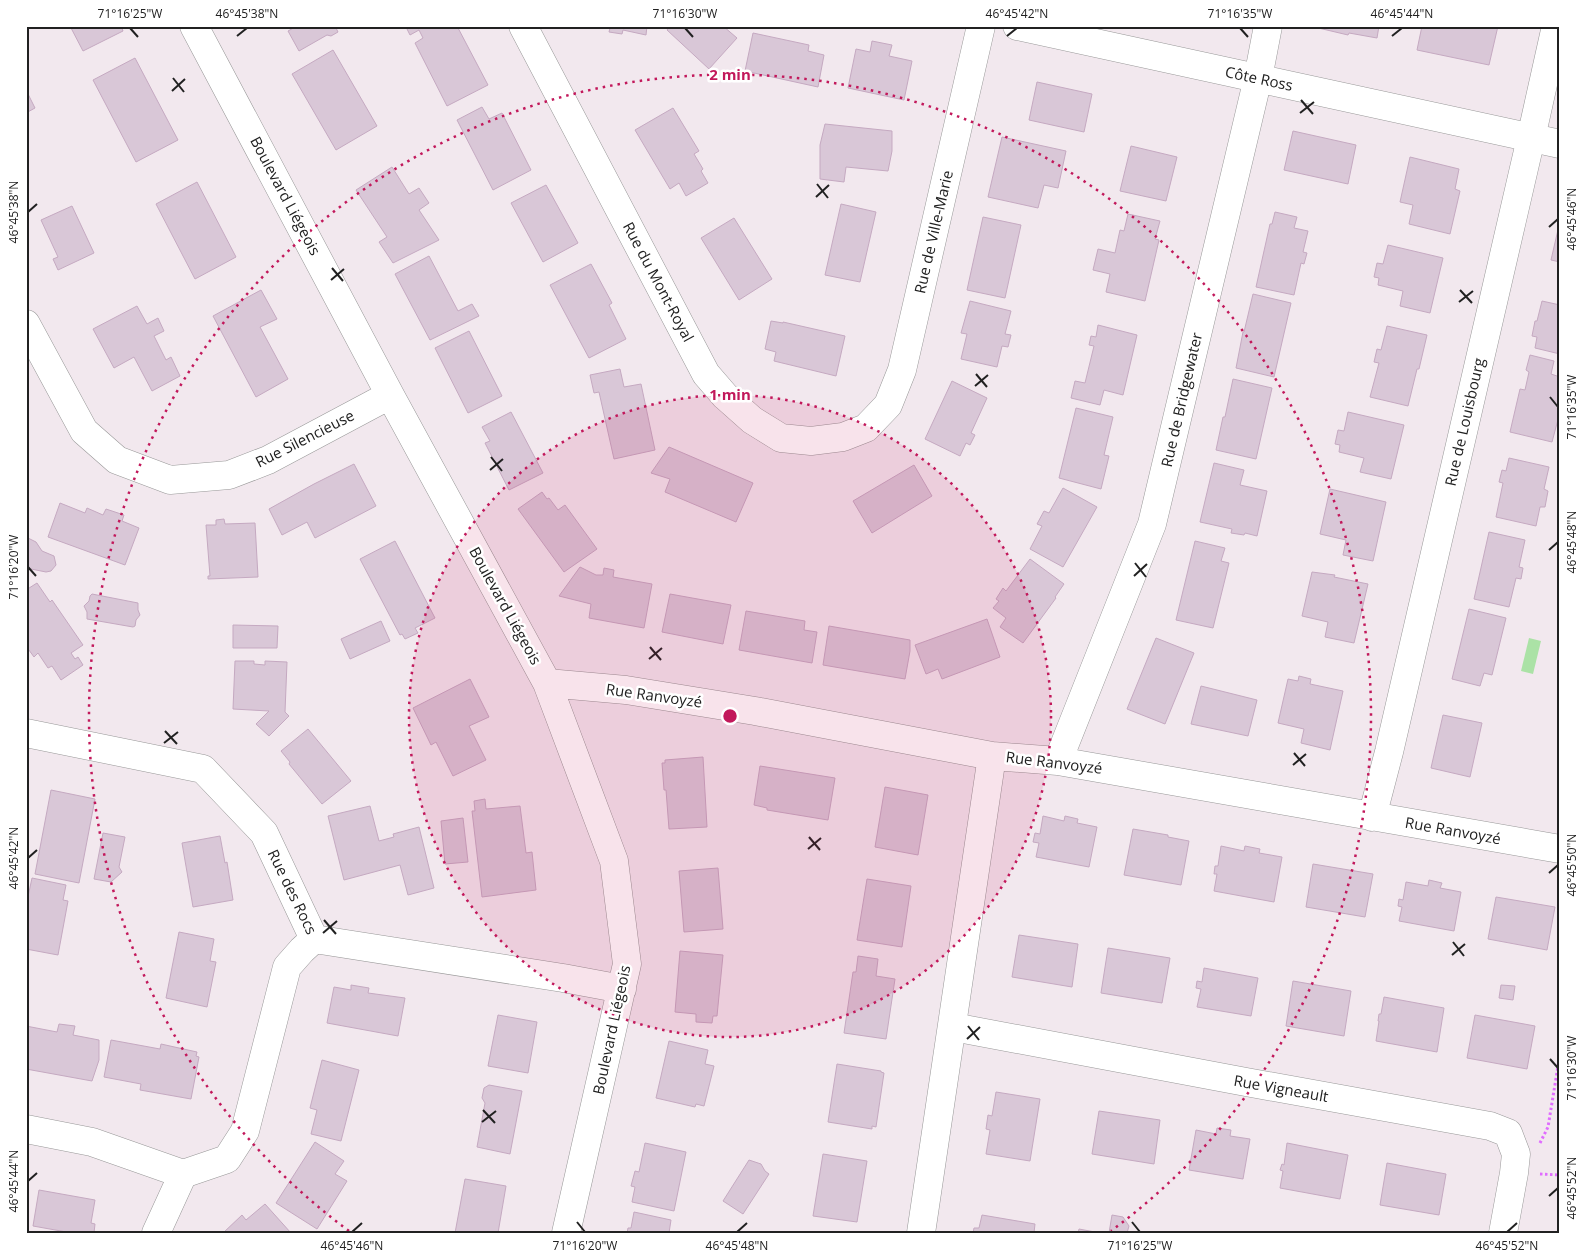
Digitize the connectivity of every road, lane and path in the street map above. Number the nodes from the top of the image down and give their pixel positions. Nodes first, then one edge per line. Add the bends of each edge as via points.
1 (194, 26) edge
2 (523, 26) edge
3 (982, 26) edge
4 (1018, 26) edge
5 (1268, 26) edge
6 (1556, 26) edge
7 (1258, 78) junction
8 (1531, 138) junction
9 (1560, 144) edge
10 (26, 324) edge
11 (390, 395) junction
12 (866, 428) joint
13 (547, 683) junction
14 (26, 733) edge
15 (992, 756) junction
16 (1058, 761) junction
17 (1372, 817) junction
18 (1560, 849) edge
19 (314, 939) junction
20 (622, 989) junction
21 (952, 1027) junction
22 (1560, 1054) edge
23 (26, 1129) edge
24 (1540, 1144) dead end
25 (183, 1174) junction
26 (1551, 1174) dead end
27 (1560, 1175) edge
28 (156, 1233) edge
29 (566, 1233) edge
30 (921, 1233) edge
31 (1503, 1233) edge

1 - 11 street, Boulevard Liégeois
2 - 12 street, Rue du Mont-Royal via 706,374 752,420 781,438 811,441 843,437
3 - 12 street, Rue de Ville-Marie via 902,370 888,405
4 - 7 street, Côte Ross
5 - 7 street, Rue de Bridgewater
6 - 8 street, Rue de Louisbourg
7 - 8 street, Côte Ross
7 - 16 street, Rue de Bridgewater via 1152,524
8 - 9 street, Côte Ross
8 - 17 street, Rue de Louisbourg
10 - 11 street, Rue Silencieuse via 84,431 117,460 170,480 229,474 268,460
11 - 13 street, Boulevard Liégeois
13 - 15 street, Rue Ranvoyzé via 626,690 700,702
13 - 20 street, Boulevard Liégeois via 614,861 627,964
14 - 19 street, Rue des Rocs via 203,769 264,833
15 - 16 street, Rue Ranvoyzé
15 - 21 street
16 - 17 street, Rue Ranvoyzé
17 - 18 street, Rue Ranvoyzé
19 - 20 street, Rue des Rocs
19 - 25 street via 287,967 245,1132 227,1159
20 - 29 street, Boulevard Liégeois
21 - 30 street
21 - 31 street, Rue Vigneault via 1490,1126 1508,1133 1516,1154
22 - 24 path via 1548,1127
23 - 25 street via 92,1142
25 - 28 street
26 - 27 path

